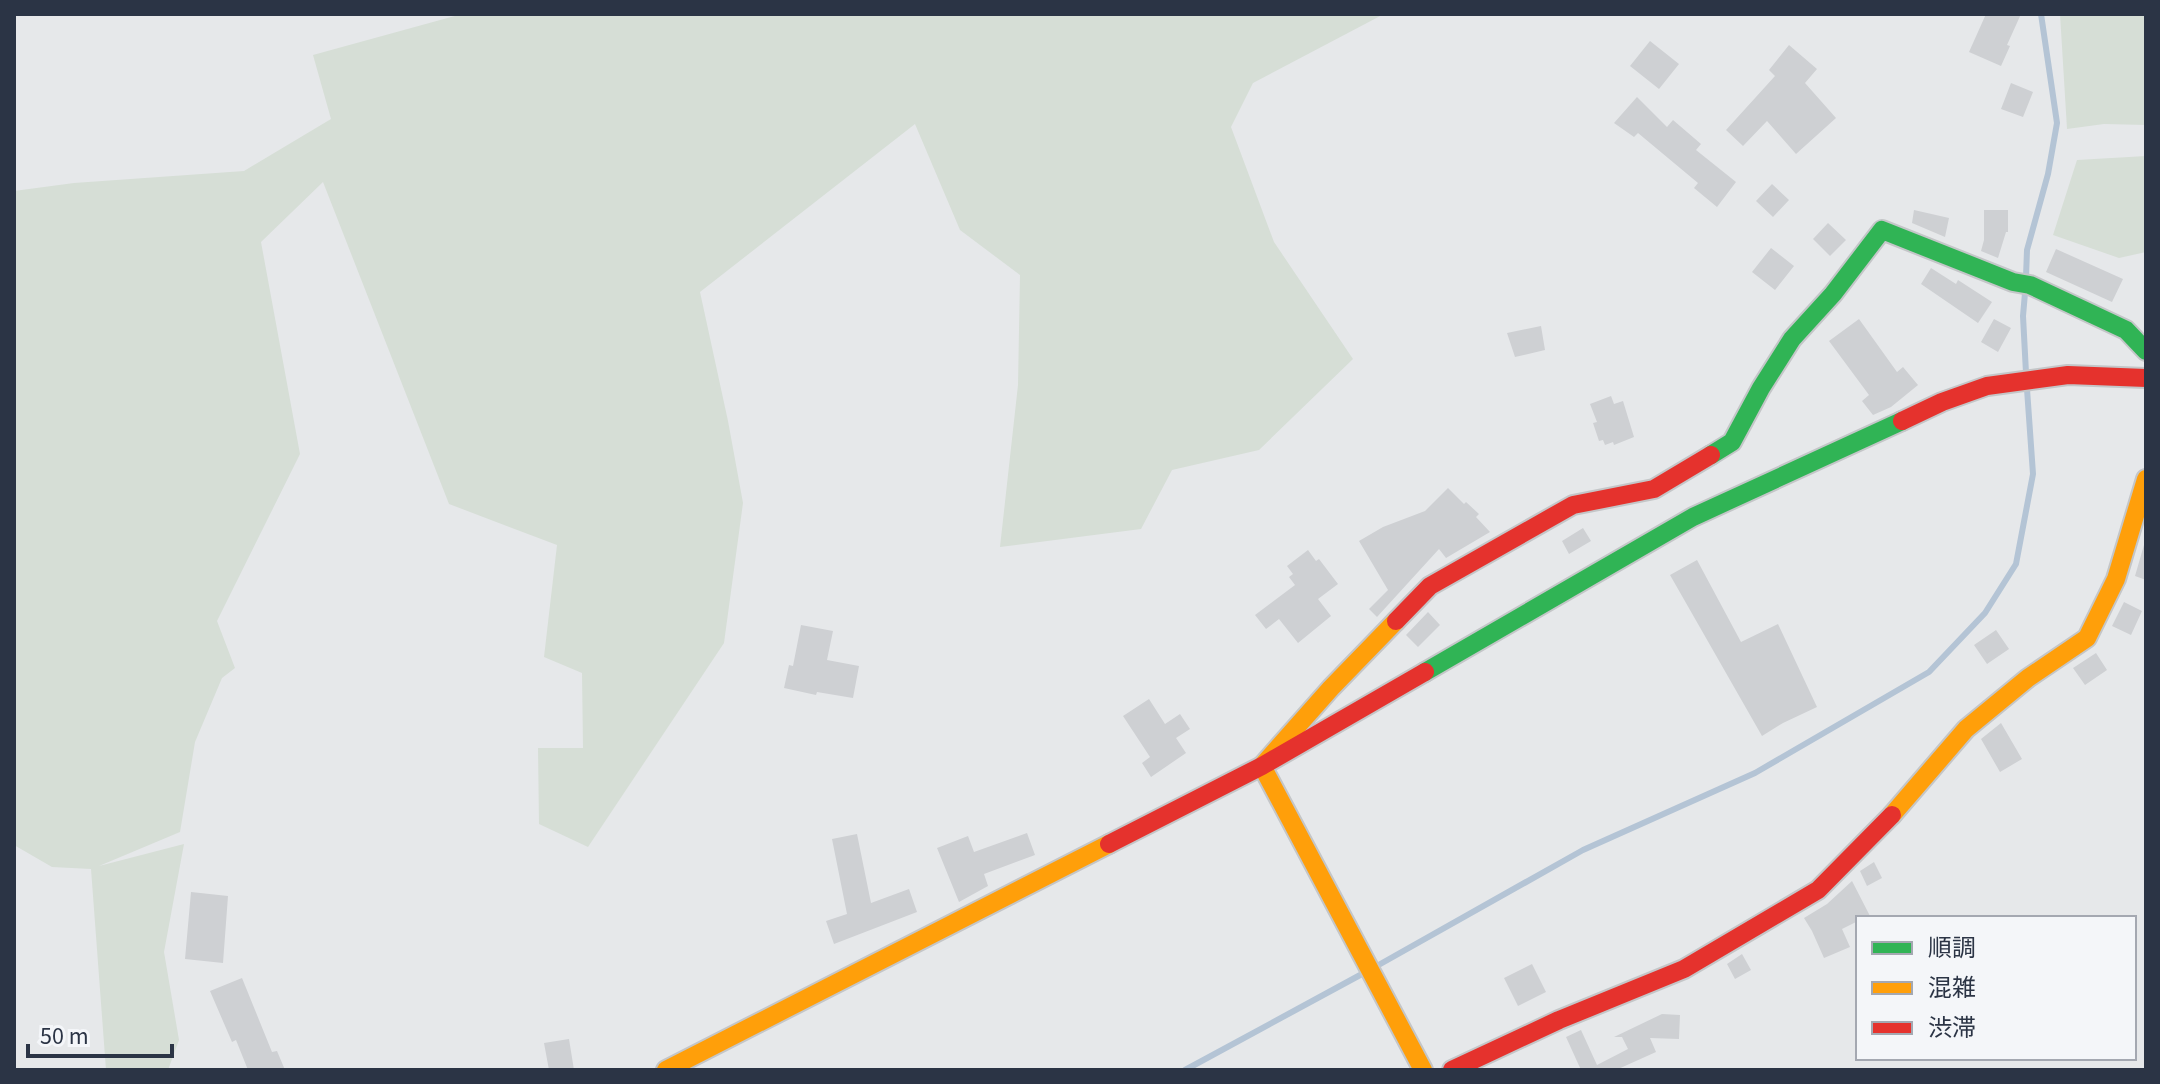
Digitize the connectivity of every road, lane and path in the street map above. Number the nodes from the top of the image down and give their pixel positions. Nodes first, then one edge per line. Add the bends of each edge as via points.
1 (2146, 351) edge
2 (2146, 378) edge
3 (2146, 479) edge
4 (1262, 766) junction
5 (666, 1070) edge
6 (1423, 1070) edge
7 (1452, 1070) edge

1 - 4 street via 2126,330 1882,230 1792,339 1732,442 1654,489 1573,505 1430,586
2 - 4 street via 2044,377 1987,386 1942,402 1693,517
3 - 7 street via 2116,579 2087,638 1966,729 1899,808 1818,890 1684,969
4 - 5 street
4 - 6 street

